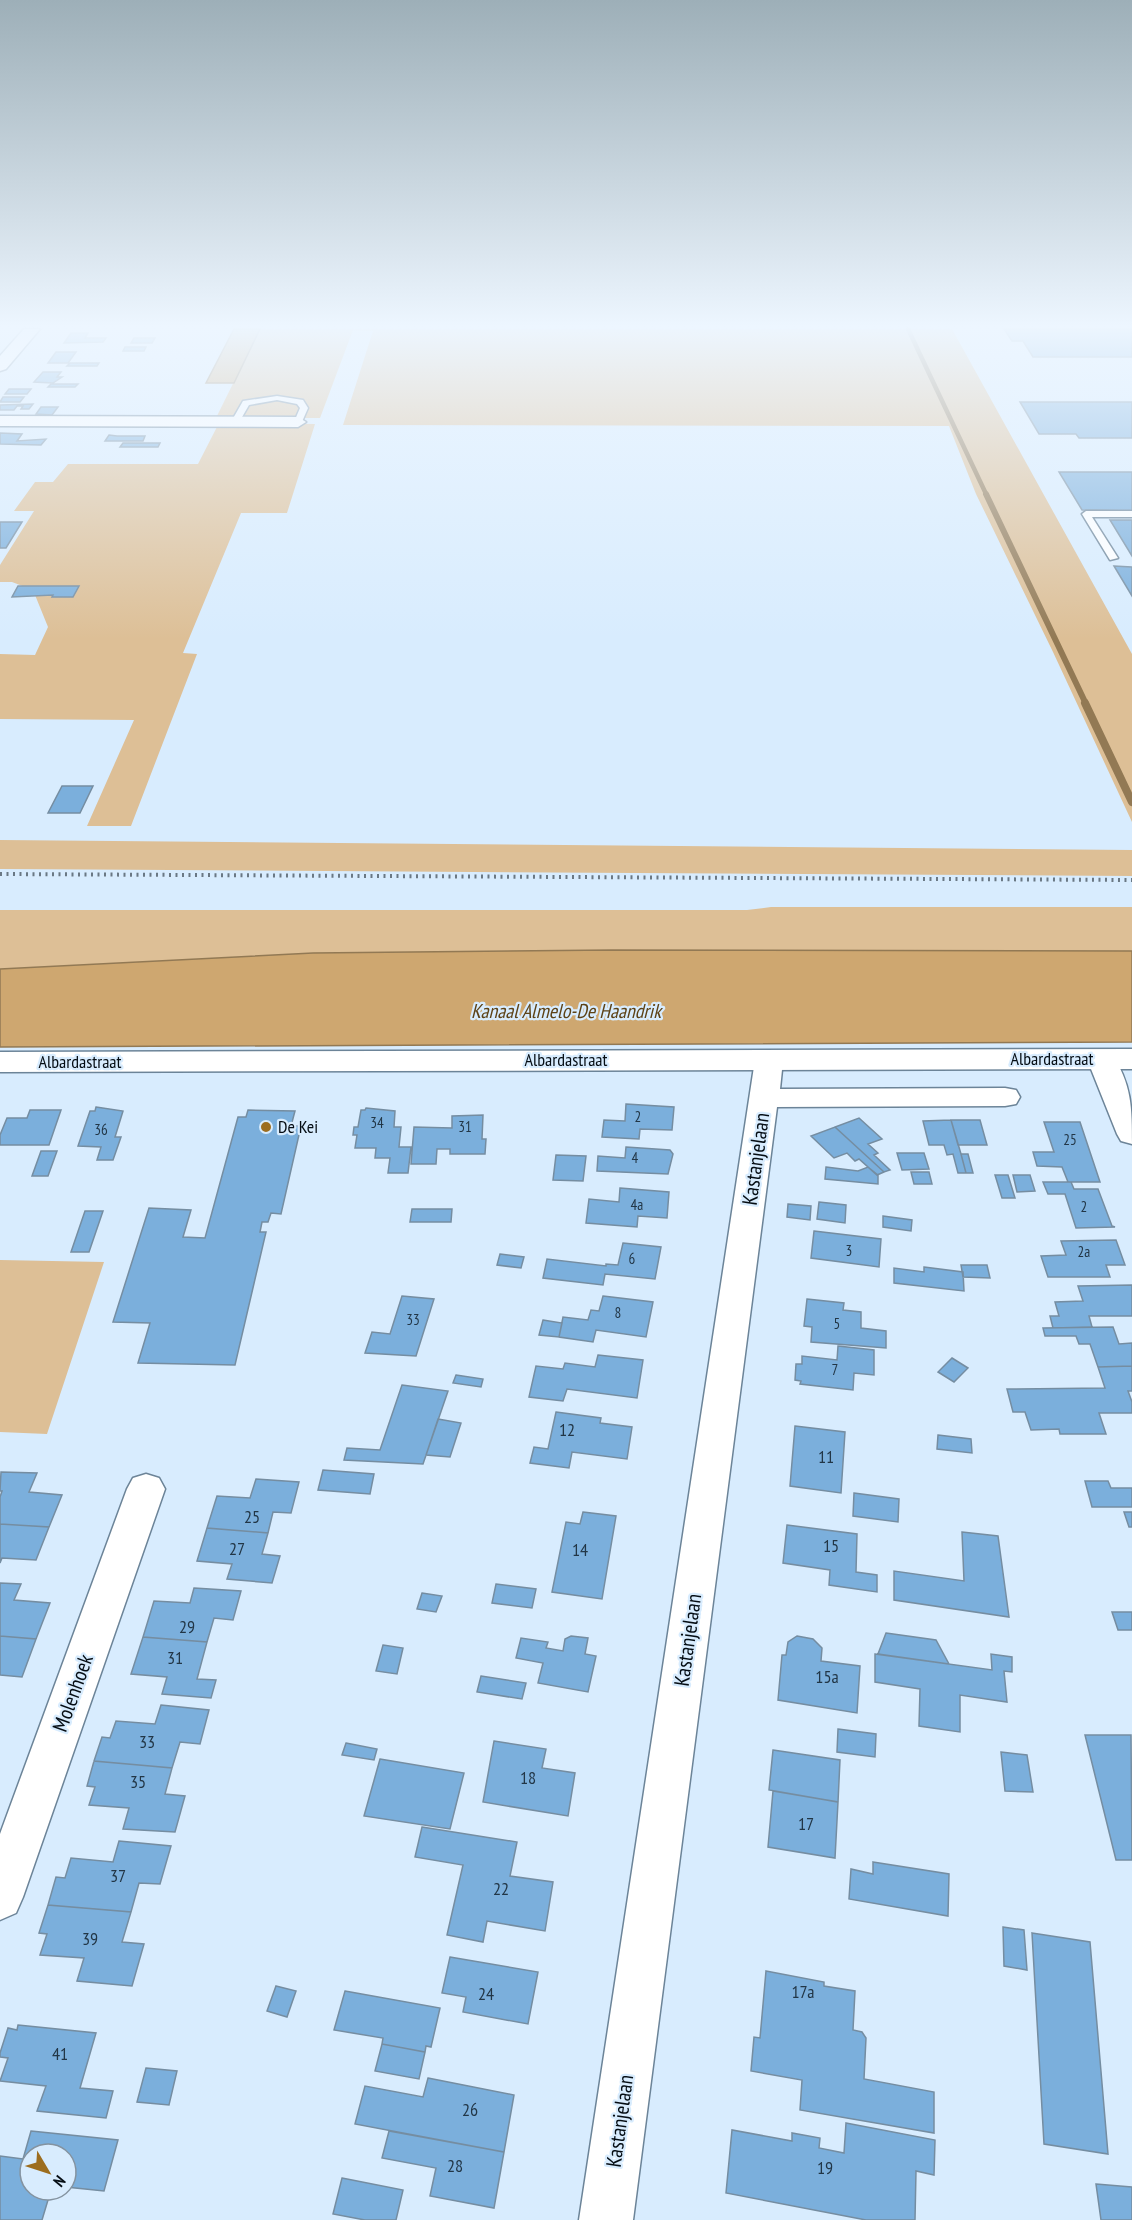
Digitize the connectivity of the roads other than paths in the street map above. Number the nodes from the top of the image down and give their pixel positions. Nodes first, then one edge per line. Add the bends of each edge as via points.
1 (1132, 514) edge
2 (1113, 558) dead end
3 (1101, 1059) junction
4 (1132, 1059) edge
5 (0, 1062) edge
6 (766, 1079) junction
7 (1005, 1097) dead end
8 (1132, 1134) edge
9 (146, 1490) dead end
10 (0, 1897) edge
11 (606, 2220) edge

1 - 2 lane via 1086,514
3 - 4 street, Albardastraat
3 - 6 street, Albardastraat
3 - 8 street
5 - 6 street, Albardastraat
6 - 7 street, Albardastraat
6 - 11 street, Kastanjelaan
9 - 10 street, Molenhoek

